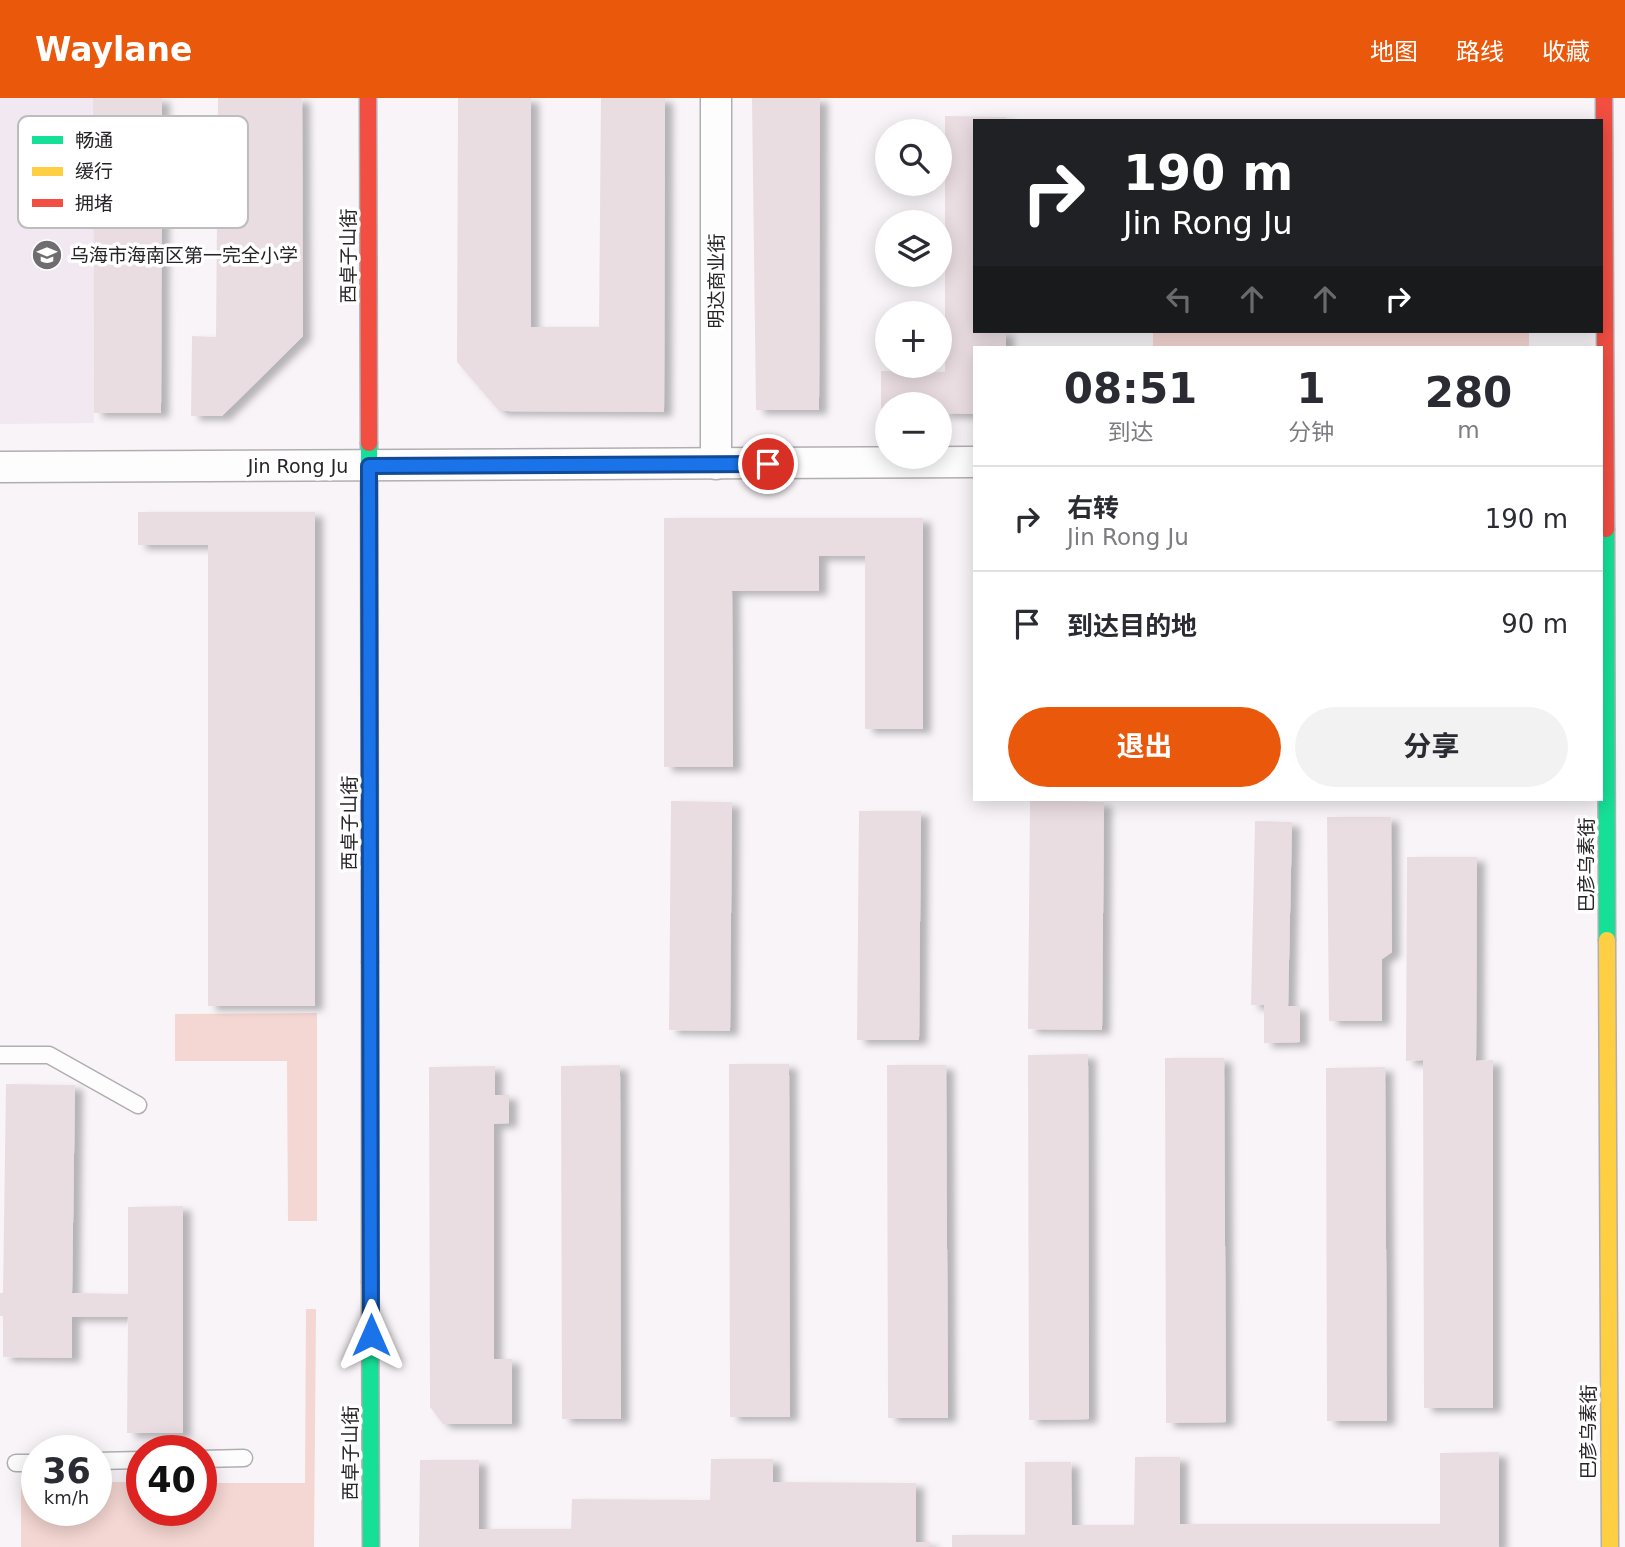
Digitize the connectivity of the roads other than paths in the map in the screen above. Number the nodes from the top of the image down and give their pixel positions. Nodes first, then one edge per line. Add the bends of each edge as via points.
1 (368, 98) edge
2 (716, 98) edge
3 (1604, 98) edge
4 (1611, 458) edge
5 (973, 462) edge
6 (716, 464) junction
7 (369, 466) junction
8 (0, 467) edge
9 (0, 1055) edge
10 (138, 1105) dead end
11 (244, 1458) dead end
12 (217, 1459) edge
13 (16, 1463) dead end
14 (21, 1463) edge
15 (371, 1547) edge
16 (1610, 1547) edge

1 - 7 street, 西卓子山街
2 - 6 street, 明达商业街
3 - 4 street, 巴彦乌素街
4 - 16 street, 巴彦乌素街
5 - 6 street, Jin Rong Ju
6 - 7 street, Jin Rong Ju
7 - 8 street, Jin Rong Ju
7 - 15 street, 西卓子山街
9 - 10 lane via 49,1055
11 - 12 lane
13 - 14 lane

